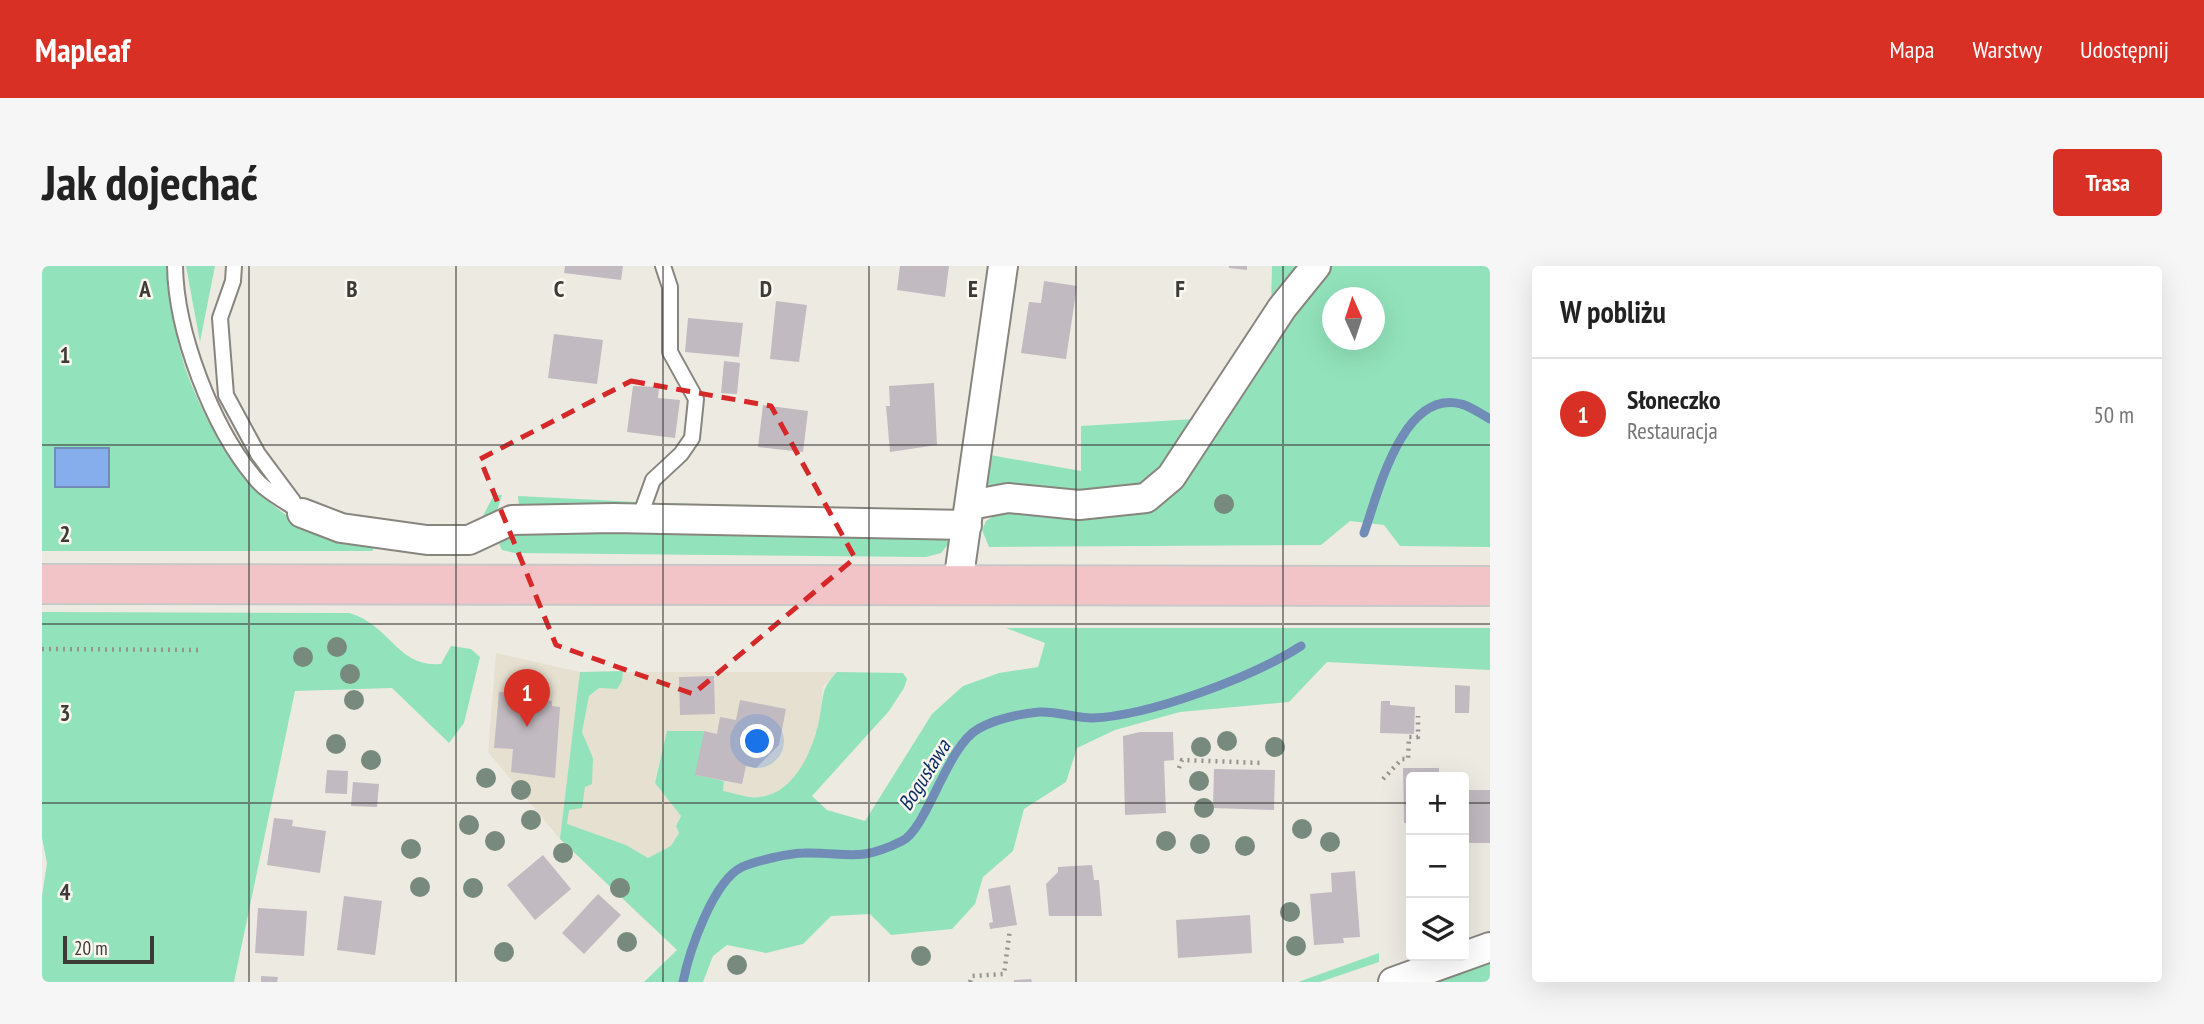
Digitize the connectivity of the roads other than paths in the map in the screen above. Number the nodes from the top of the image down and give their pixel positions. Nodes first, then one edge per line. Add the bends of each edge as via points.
1 (175, 266) edge
2 (234, 266) edge
3 (663, 266) edge
4 (1003, 266) edge
5 (1316, 266) edge
6 (302, 513) junction
7 (969, 515) junction
8 (639, 519) junction
9 (958, 583) junction
10 (42, 584) edge
11 (1490, 586) edge
12 (1490, 947) edge
13 (1393, 982) edge

1 - 6 lane via 175,292 207,404 255,479
2 - 6 lane via 220,318 226,395 258,454
3 - 8 lane via 670,287 670,352 696,399 692,438 653,480
4 - 7 street
5 - 7 street via 1282,308 1171,477 1146,498 1079,505 1009,498
6 - 8 street via 341,528 427,540 469,540 512,520
7 - 8 street
7 - 9 street
9 - 10 main road
9 - 11 main road
12 - 13 street

